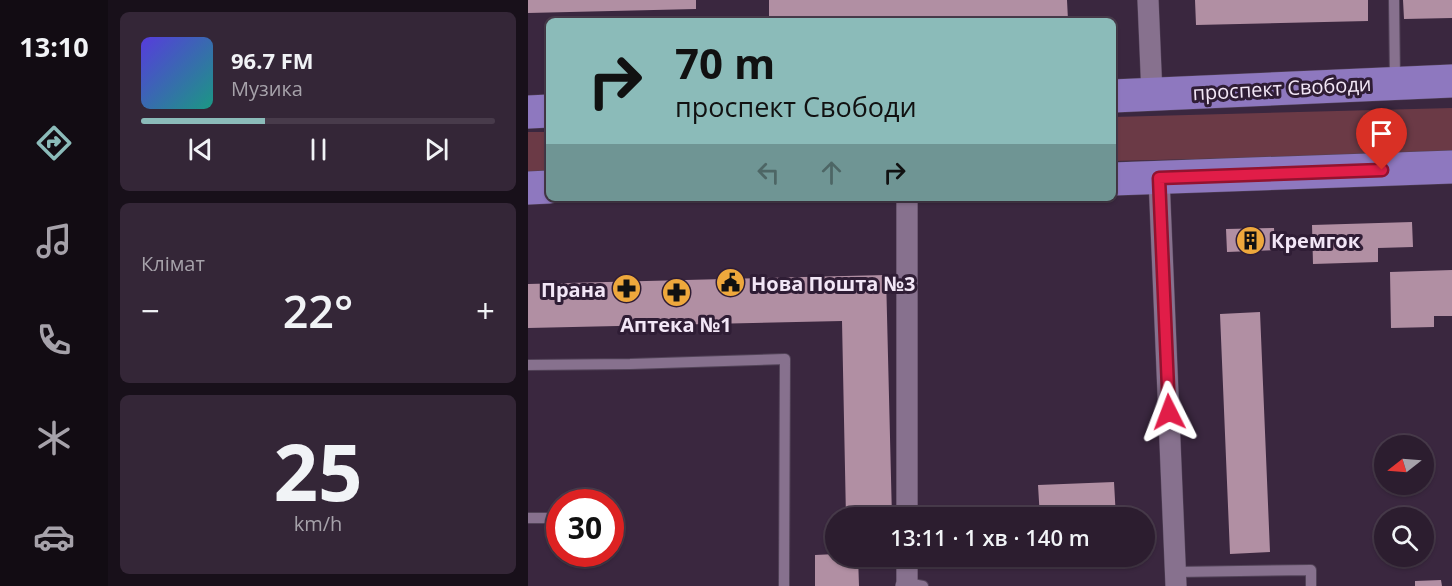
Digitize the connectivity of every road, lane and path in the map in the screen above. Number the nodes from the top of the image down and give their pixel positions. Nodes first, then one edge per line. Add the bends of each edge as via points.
1 (1148, 0) edge
2 (1394, 0) edge
3 (1452, 81) edge
4 (1395, 82) junction
5 (1152, 95) junction
6 (1116, 96) edge
7 (546, 111) edge
8 (528, 112) edge
9 (1452, 168) edge
10 (1116, 178) edge
11 (1159, 178) junction
12 (546, 187) edge
13 (528, 188) edge
14 (907, 201) edge
15 (528, 365) edge
16 (907, 507) edge
17 (528, 518) edge
18 (546, 518) edge
19 (909, 567) edge
20 (1176, 579) edge
21 (912, 585) edge
22 (784, 586) edge
23 (1311, 586) edge

1 - 5 street
2 - 4 lane
3 - 4 highway, проспект Свободи
4 - 5 highway, проспект Свободи
5 - 6 highway, проспект Свободи
7 - 8 highway
9 - 11 highway
10 - 11 highway
11 - 20 street
12 - 13 highway
14 - 16 street
15 - 22 lane via 785,359
17 - 18 lane
19 - 21 street
20 - 23 lane via 1311,570

